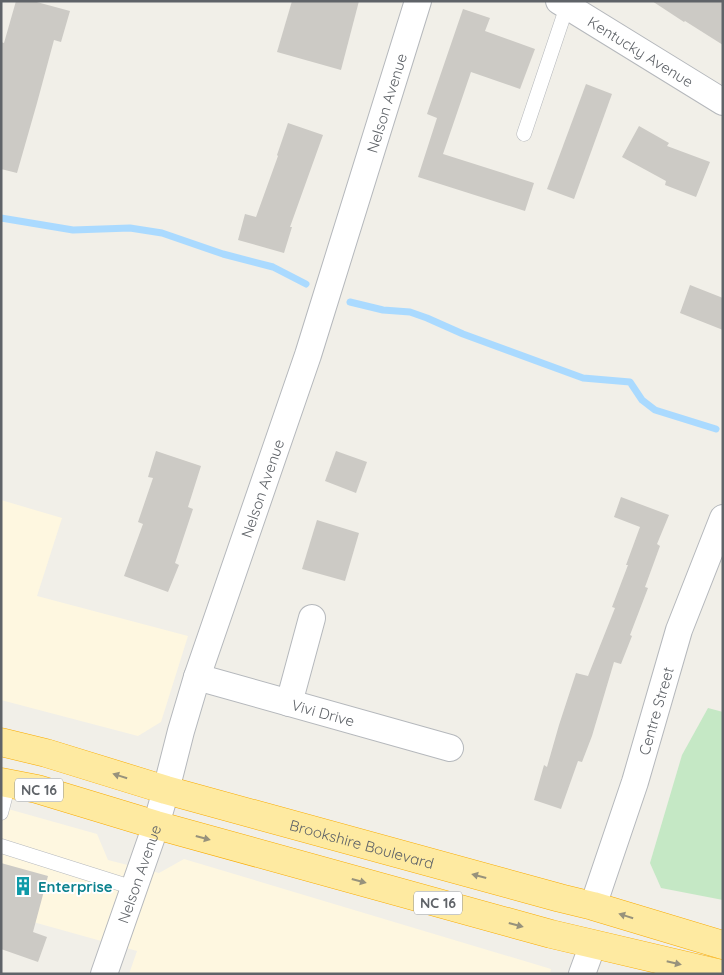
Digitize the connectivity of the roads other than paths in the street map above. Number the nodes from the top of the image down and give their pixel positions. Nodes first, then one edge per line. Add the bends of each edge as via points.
1 (418, 1) edge
2 (563, 4) edge
3 (723, 102) edge
4 (524, 134) dead end
5 (723, 518) edge
6 (312, 618) dead end
7 (198, 677) junction
8 (289, 703) junction
9 (1, 742) edge
10 (450, 748) dead end
11 (5, 782) edge
12 (166, 790) junction
13 (1, 813) edge
14 (156, 825) junction
15 (1, 846) edge
16 (134, 888) junction
17 (593, 906) junction
18 (593, 944) junction
19 (723, 945) edge
20 (104, 974) edge
21 (582, 974) edge
22 (643, 974) edge
23 (721, 974) edge

1 - 7 street, Nelson Avenue via 308,355
2 - 3 street, Kentucky Avenue
2 - 4 lane
5 - 17 street, Centre Street via 679,630 635,782
6 - 8 street
7 - 8 street, Vivi Drive
7 - 12 street, Nelson Avenue
8 - 10 street, Vivi Drive
12 -> 9 highway, Brookshire Boulevard / NC 16
11 - 13 lane
11 - 14 highway, NC 16
12 - 14 street, Nelson Avenue
17 -> 12 highway, Brookshire Boulevard / NC 16
14 - 16 street, Nelson Avenue
14 -> 18 highway, NC 16
15 - 16 lane
16 - 20 street, Nelson Avenue
19 -> 17 highway, Brookshire Boulevard / NC 16
18 - 21 street
18 - 22 highway
18 -> 23 highway, NC 16

